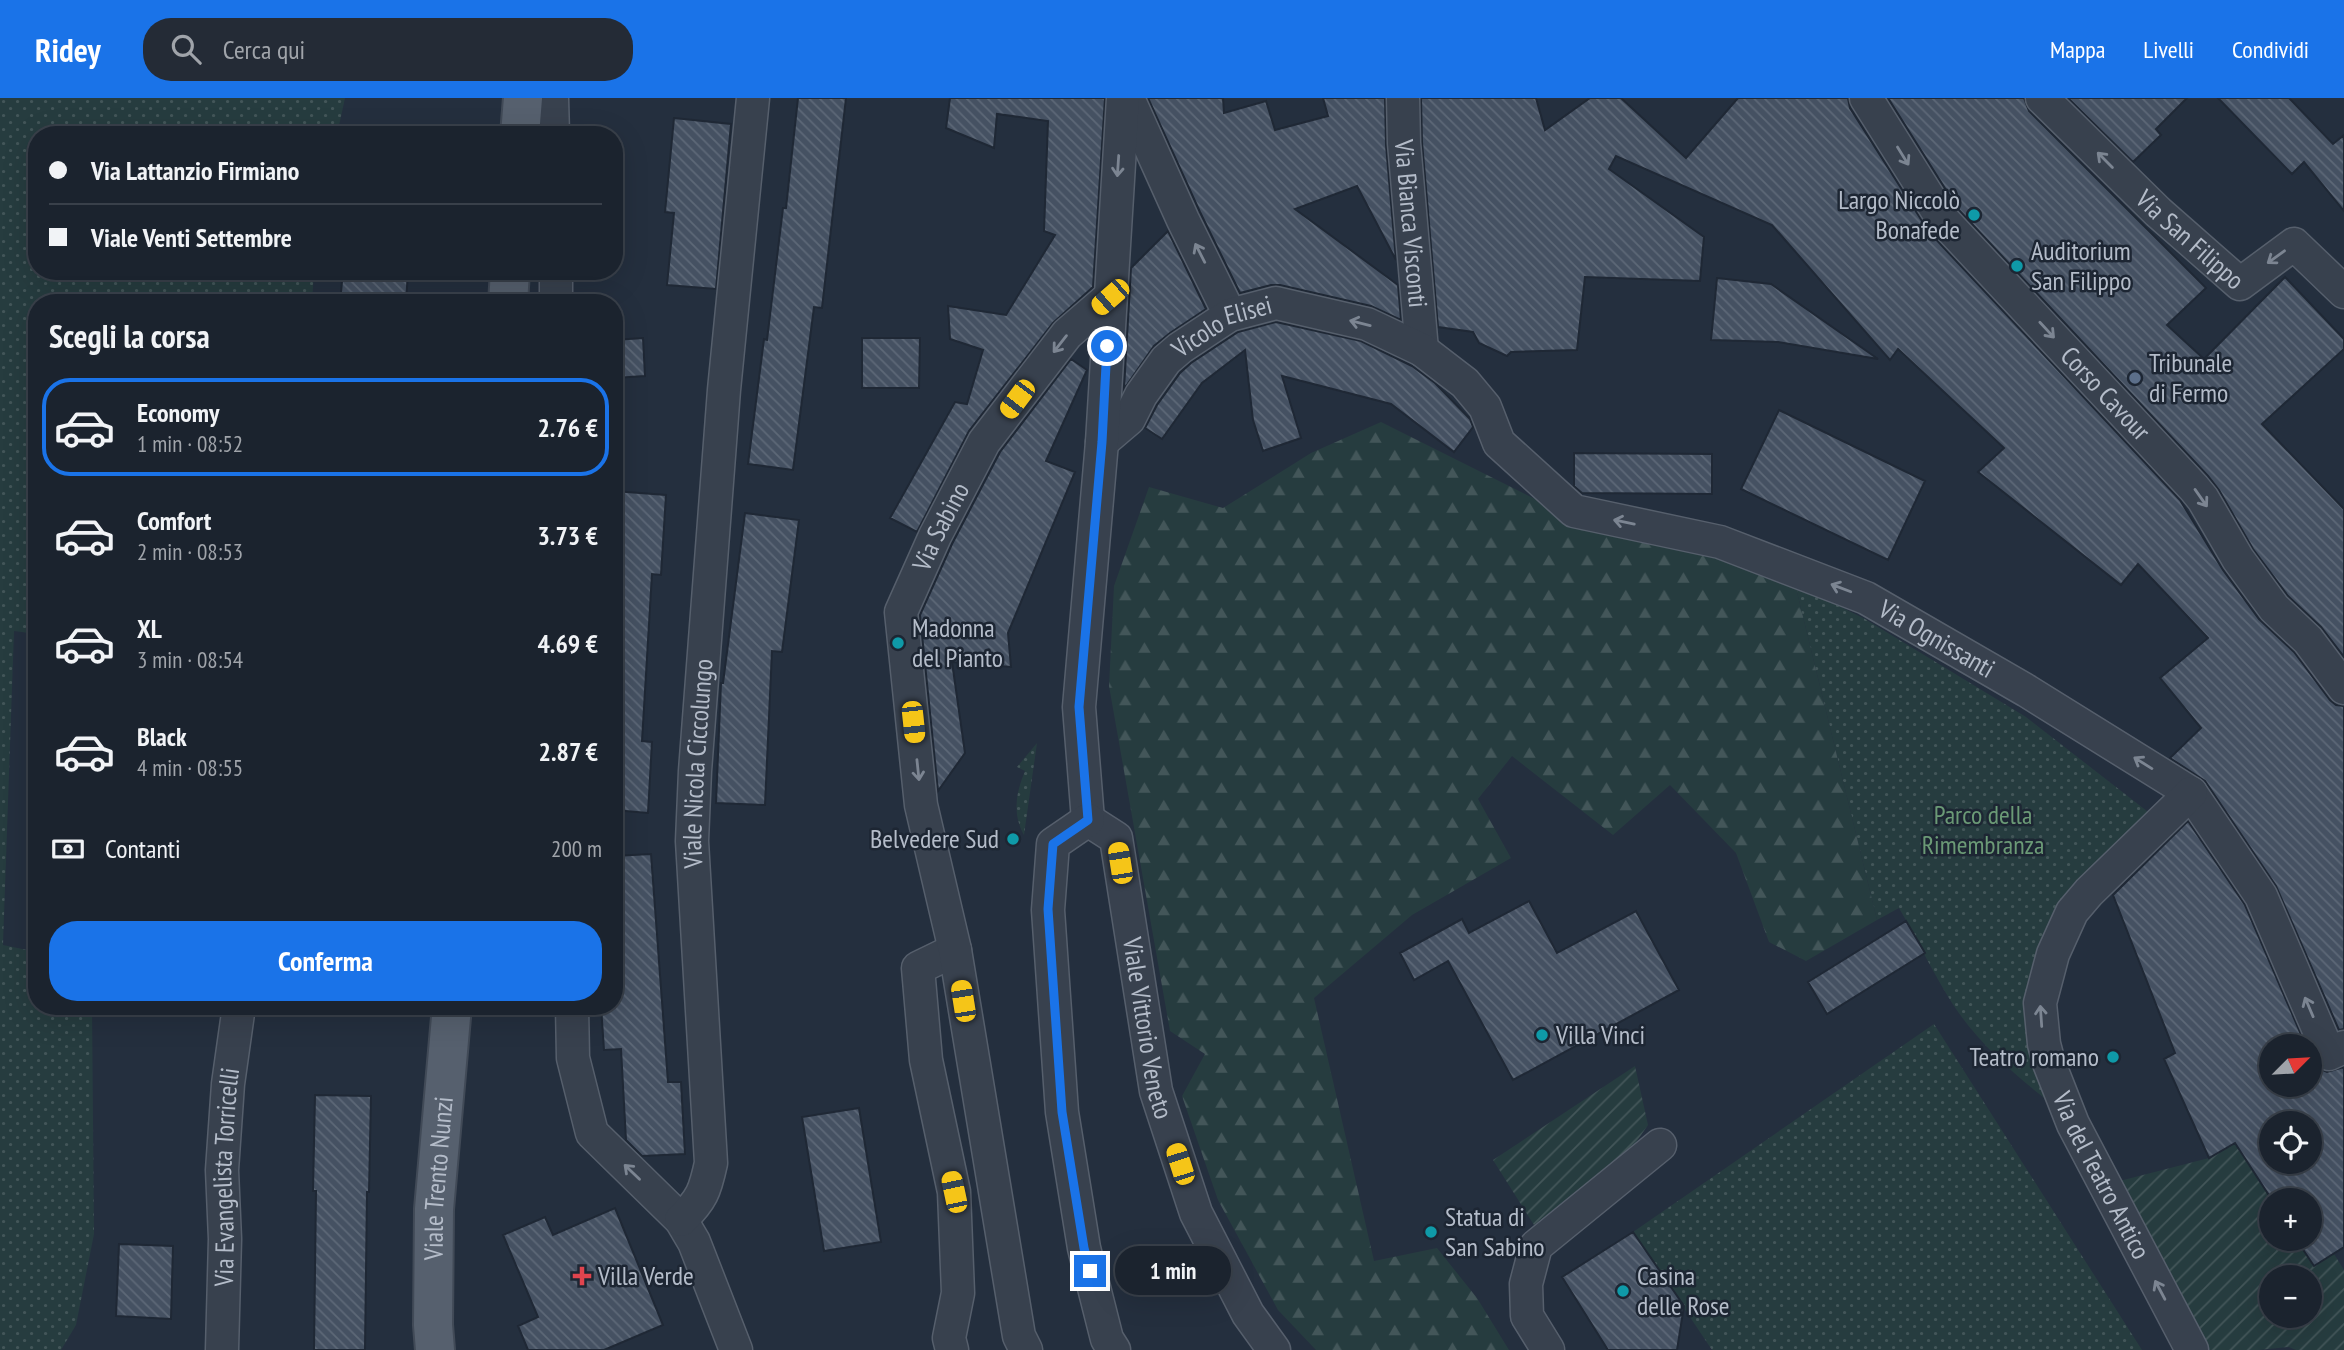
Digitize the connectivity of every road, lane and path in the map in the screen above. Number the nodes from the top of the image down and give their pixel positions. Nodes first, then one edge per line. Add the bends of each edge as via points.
1 (523, 98) edge
2 (552, 98) edge
3 (753, 98) edge
4 (1123, 98) edge
5 (1128, 98) edge
6 (1403, 98) edge
7 (1866, 98) edge
8 (2042, 98) edge
9 (521, 126) edge
10 (553, 126) edge
11 (2344, 292) edge
12 (1110, 297) junction
13 (1230, 314) junction
14 (1422, 350) junction
15 (1102, 442) junction
16 (2344, 688) edge
17 (2191, 793) junction
18 (1088, 820) junction
19 (955, 950) junction
20 (238, 1015) edge
21 (451, 1015) edge
22 (572, 1015) edge
23 (2344, 1047) edge
24 (1660, 1145) dead end
25 (681, 1220) junction
26 (222, 1350) edge
27 (435, 1350) edge
28 (736, 1350) edge
29 (952, 1350) edge
30 (1026, 1350) edge
31 (1114, 1350) edge
32 (1274, 1350) edge
33 (1548, 1350) edge
34 (2192, 1350) edge

1 - 9 main road
2 - 10 street
3 - 25 street, Viale Nicola Ciccolungo via 724,390 693,813 711,1163 705,1191
4 -> 12 street
13 -> 5 street
6 - 14 street, Via Bianca Visconti
7 -> 16 street, Corso Cavour via 1944,220 2194,488 2273,608 2308,640
11 -> 8 street, Via San Filippo via 2294,243 2239,284
12 - 15 street
12 -> 19 street, Via Sabino via 1067,334 984,442 901,612 921,805
14 -> 13 street, Vicolo Elisei via 1367,324 1276,303
13 - 15 street, Vicolo Elisei via 1166,360 1129,419
17 -> 14 street, Via Ognissanti via 1866,598 1720,542 1574,511 1499,443 1485,407 1465,383
15 - 18 street via 1079,707
23 -> 17 street, Via Ognissanti via 2329,1054 2261,896
34 -> 17 street, Via del Teatro Antico via 2073,1124 2049,1063 2040,1003 2053,954 2072,912
18 - 31 street via 1053,844 1048,909 1062,1112 1084,1248 1107,1339
18 - 32 street, Viale Vittorio Veneto via 1116,838 1156,1091 1196,1213 1248,1314
19 - 29 street via 918,968 926,1060 954,1192 958,1293 949,1338
19 - 30 street, Via Sabino via 1019,1336
20 - 26 street, Via Evangelista Torricelli via 222,1170
21 - 27 main road, Viale Trento Nunzi via 434,1209
25 -> 22 street via 592,1133 573,1058
24 - 33 street via 1535,1246 1526,1284 1527,1316
25 - 28 street

